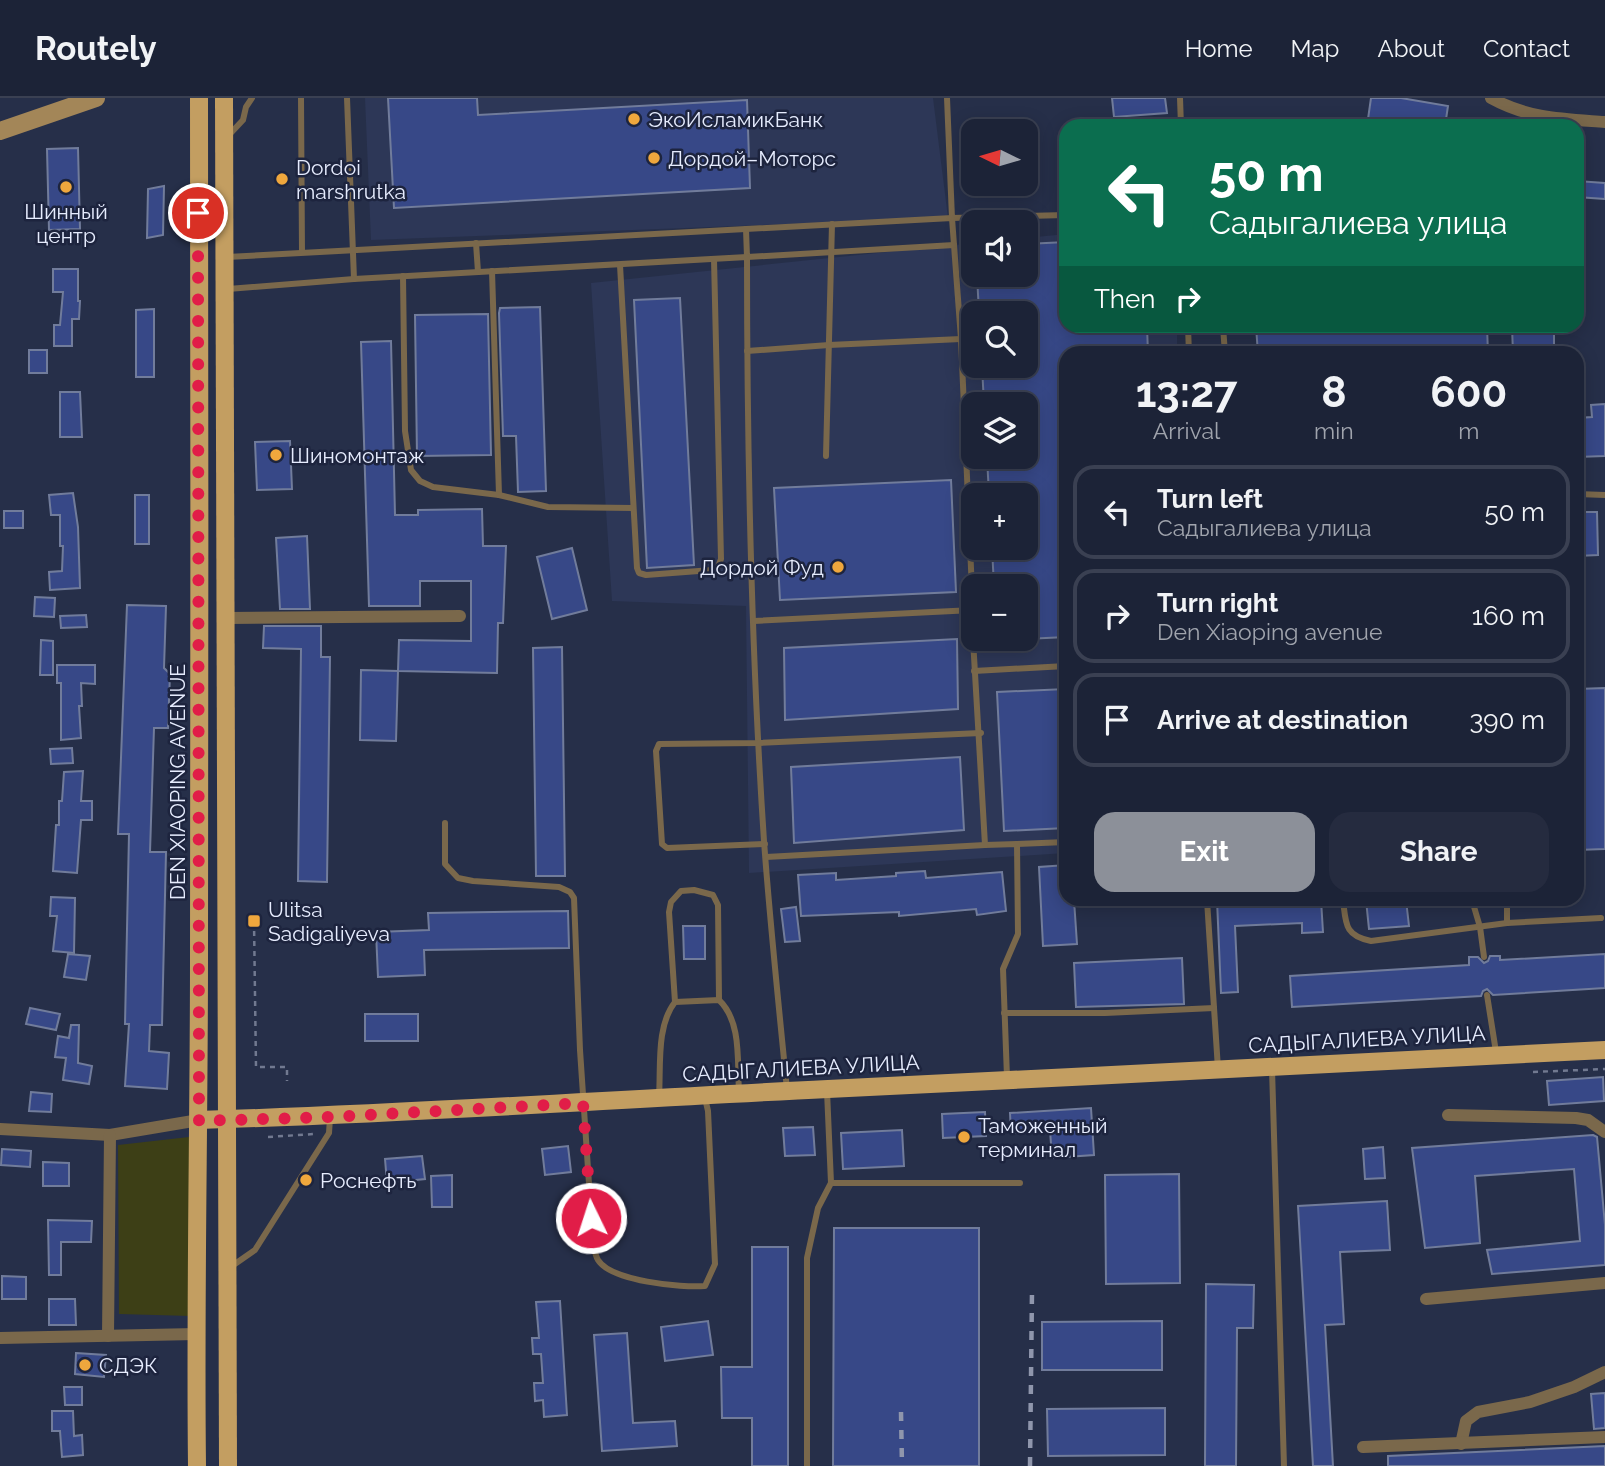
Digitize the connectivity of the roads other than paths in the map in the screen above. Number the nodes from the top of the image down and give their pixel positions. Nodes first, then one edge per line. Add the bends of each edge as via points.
1 (96, 98) edge
2 (199, 98) edge
3 (224, 98) edge
4 (252, 98) edge
5 (301, 98) edge
6 (348, 98) edge
7 (947, 98) edge
8 (1180, 98) edge
9 (1491, 98) edge
10 (1181, 119) edge
11 (1564, 119) edge
12 (1584, 120) edge
13 (1605, 122) edge
14 (0, 131) edge
15 (225, 140) junction
16 (1059, 215) edge
17 (953, 218) junction
18 (832, 224) junction
19 (746, 229) junction
20 (475, 243) junction
21 (954, 245) junction
22 (353, 249) junction
23 (302, 252) junction
24 (832, 253) junction
25 (225, 257) junction
26 (747, 257) junction
27 (715, 259) junction
28 (620, 265) junction
29 (492, 271) junction
30 (478, 272) junction
31 (403, 276) junction
32 (354, 279) junction
33 (226, 289) junction
34 (961, 339) joint
35 (829, 345) junction
36 (747, 351) junction
37 (963, 378) edge
38 (826, 456) dead end
39 (1584, 494) edge
40 (499, 495) junction
41 (1605, 495) edge
42 (634, 508) junction
43 (971, 574) edge
44 (961, 612) edge
45 (460, 616) dead end
46 (227, 618) junction
47 (754, 621) junction
48 (974, 651) edge
49 (1059, 666) edge
50 (974, 671) junction
51 (981, 733) junction
52 (758, 743) junction
53 (445, 823) dead end
54 (1059, 842) edge
55 (765, 844) junction
56 (1017, 844) junction
57 (985, 845) junction
58 (766, 857) junction
59 (1207, 906) edge
60 (1344, 906) edge
61 (1474, 906) edge
62 (1507, 906) edge
63 (1601, 918) dead end
64 (1507, 923) junction
65 (1480, 927) junction
66 (1484, 957) dead end
67 (1487, 995) dead end
68 (719, 1000) junction
69 (675, 1002) junction
70 (1214, 1008) junction
71 (1004, 1013) junction
72 (1605, 1050) edge
73 (1497, 1056) junction
74 (1272, 1066) junction
75 (1218, 1070) junction
76 (1008, 1082) junction
77 (827, 1089) junction
78 (787, 1091) junction
79 (739, 1093) junction
80 (704, 1096) junction
81 (659, 1098) junction
82 (583, 1103) junction
83 (1448, 1115) dead end
84 (330, 1117) junction
85 (228, 1120) junction
86 (199, 1121) junction
87 (0, 1129) edge
88 (1605, 1132) edge
89 (110, 1135) junction
90 (831, 1183) junction
91 (1020, 1183) dead end
92 (227, 1269) junction
93 (1605, 1283) edge
94 (1426, 1299) dead end
95 (196, 1334) junction
96 (108, 1336) junction
97 (0, 1338) edge
98 (1605, 1372) edge
99 (1605, 1437) edge
100 (1461, 1444) junction
101 (1363, 1447) dead end
102 (197, 1466) edge
103 (228, 1466) edge
104 (807, 1466) edge
105 (1284, 1466) edge

1 - 14 street
2 - 86 main road, DEN XIAOPING AVENUE
3 - 15 main road
4 - 15 lane via 243,120
5 - 23 lane
6 - 22 lane
7 - 17 lane
8 - 10 lane
9 - 11 street via 1537,117
12 - 13 street
15 - 25 main road
16 - 17 lane
17 - 18 lane
17 - 21 lane
18 - 19 lane
18 - 24 lane
19 - 20 lane
19 - 26 lane
20 - 22 lane
20 - 30 lane
21 - 24 lane
21 - 34 lane
22 - 23 lane
22 - 32 lane
23 - 25 lane
24 - 26 lane
24 - 35 lane
25 - 33 main road
26 - 27 lane
26 - 36 lane
27 - 28 lane
27 - 42 lane via 718,567 639,573
28 - 29 lane
28 - 42 lane
29 - 30 lane
29 - 40 lane
30 - 31 lane
31 - 32 lane
31 - 40 lane via 405,431 411,470 433,487
32 - 33 lane
33 - 46 main road
34 - 35 lane
35 - 36 lane
35 - 38 lane
36 - 47 lane
37 - 43 lane
39 - 41 lane
40 - 42 lane via 548,507
44 - 47 lane
45 - 46 street
46 - 85 main road
47 - 52 lane
48 - 50 lane
49 - 50 lane
50 - 51 lane
51 - 52 lane
51 - 57 lane
52 - 55 lane
52 - 55 lane via 659,744 662,844 667,848
53 - 82 lane via 445,864 458,878 559,887 574,898
54 - 56 lane
55 - 58 lane
56 - 57 lane
56 - 71 lane via 1019,929 1003,969
57 - 58 lane
58 - 78 lane
59 - 70 lane
60 - 65 lane via 1349,931 1371,941
61 - 65 lane
62 - 64 lane
63 - 64 lane
64 - 65 lane
65 - 66 lane
67 - 73 lane
68 - 69 lane
68 - 69 lane via 718,905 713,895 694,890 681,891 669,912
68 - 79 lane via 735,1025
69 - 81 lane via 663,1031
70 - 71 lane
70 - 75 lane
71 - 76 lane
72 - 73 main road, САДЫГАЛИЕВА УЛИЦА
73 - 74 main road, САДЫГАЛИЕВА УЛИЦА
74 - 75 main road, САДЫГАЛИЕВА УЛИЦА
74 - 105 lane
75 - 76 main road, САДЫГАЛИЕВА УЛИЦА
76 - 77 main road, САДЫГАЛИЕВА УЛИЦА
77 - 78 main road, САДЫГАЛИЕВА УЛИЦА
77 - 90 lane
78 - 79 main road, САДЫГАЛИЕВА УЛИЦА
79 - 80 main road, САДЫГАЛИЕВА УЛИЦА
80 - 81 main road, САДЫГАЛИЕВА УЛИЦА
80 - 82 lane via 715,1264 705,1286 690,1287 620,1276 598,1261
81 - 82 main road, САДЫГАЛИЕВА УЛИЦА
82 - 84 main road, САДЫГАЛИЕВА УЛИЦА
83 - 88 street via 1577,1118
84 - 85 main road, САДЫГАЛИЕВА УЛИЦА
84 - 92 lane via 330,1133 255,1250
85 - 86 main road, САДЫГАЛИЕВА УЛИЦА
85 - 92 main road
86 - 89 street, САДЫГАЛИЕВА УЛИЦА
86 - 95 main road, DEN XIAOPING AVENUE
87 - 89 street, САДЫГАЛИЕВА УЛИЦА
89 - 96 street
90 - 91 lane
90 - 104 lane via 818,1208 807,1258
92 - 103 main road
93 - 94 street
95 - 96 street
95 - 102 main road, DEN XIAOPING AVENUE
96 - 97 street
98 - 100 street via 1530,1402 1478,1412 1466,1421
99 - 100 street
100 - 101 street

